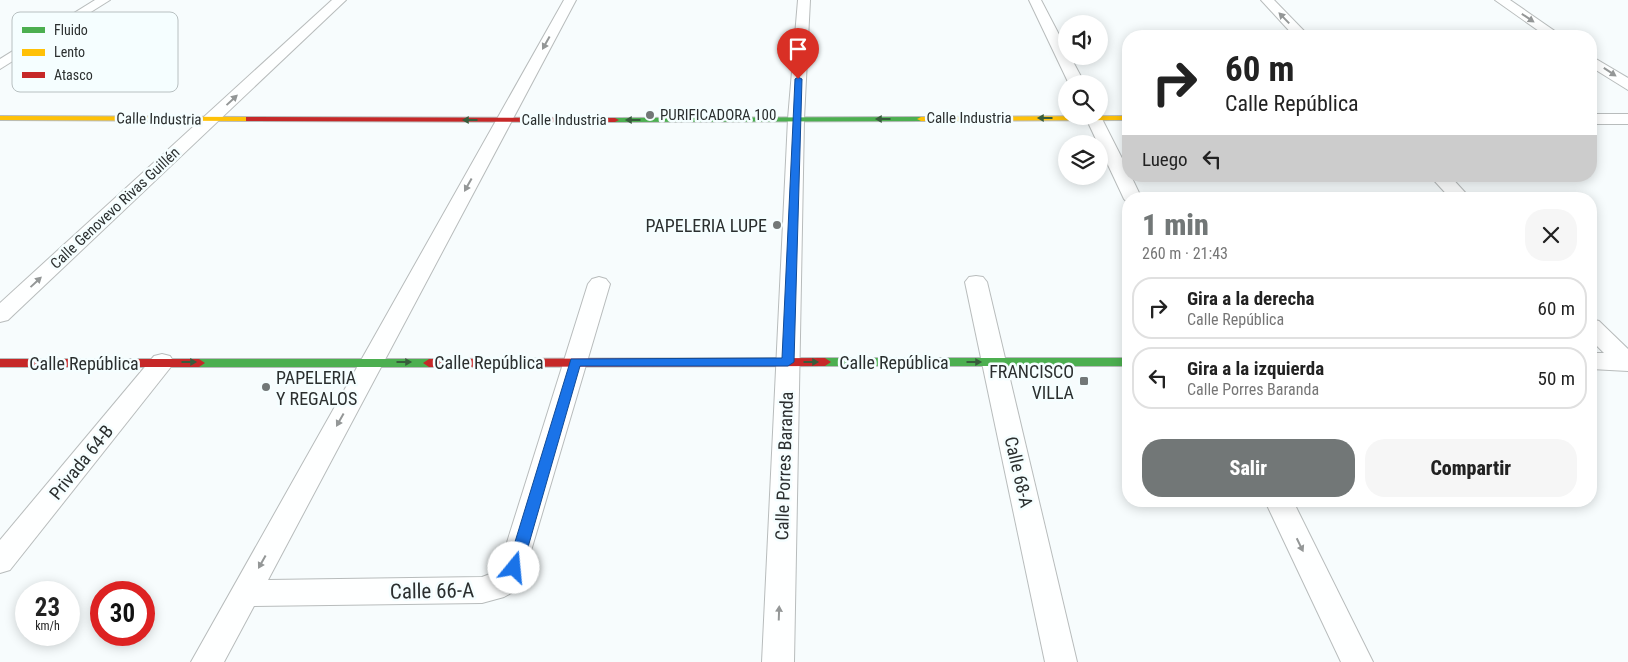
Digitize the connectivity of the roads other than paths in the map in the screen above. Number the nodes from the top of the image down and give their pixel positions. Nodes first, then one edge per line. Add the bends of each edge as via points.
1 (104, 0) edge
2 (340, 0) edge
3 (570, 0) edge
4 (804, 0) edge
5 (1035, 0) edge
6 (1267, 0) edge
7 (1501, 0) edge
8 (85, 12) edge
9 (1296, 30) edge
10 (1546, 30) edge
11 (12, 58) edge
12 (1597, 64) edge
13 (0, 65) edge
14 (1072, 75) edge
15 (1628, 85) edge
16 (1058, 117) edge
17 (1108, 117) edge
18 (0, 118) edge
19 (1122, 118) edge
20 (796, 119) junction
21 (1597, 119) edge
22 (1628, 119) edge
23 (210, 120) junction
24 (504, 120) junction
25 (1097, 125) edge
26 (1122, 176) edge
27 (1446, 182) edge
28 (1455, 192) edge
29 (976, 282) dead end
30 (599, 284) dead end
31 (0, 315) edge
32 (1597, 332) edge
33 (1597, 361) edge
34 (162, 362) junction
35 (371, 362) junction
36 (575, 362) junction
37 (788, 362) junction
38 (994, 362) junction
39 (1122, 362) edge
40 (1627, 362) edge
41 (0, 363) edge
42 (1282, 507) edge
43 (0, 561) edge
44 (245, 593) junction
45 (207, 662) edge
46 (778, 662) edge
47 (1061, 662) edge
48 (1357, 662) edge

1 - 8 street
23 -> 2 street, Calle Genovevo Rivas Guillén
3 -> 24 street
4 - 20 street, Calle Porres Baranda
5 - 14 street
9 -> 6 street
7 -> 10 street
11 - 13 street
12 -> 15 street
16 -> 20 street, Calle Industria
17 - 19 street, Calle Industria
18 - 23 street, Calle Industria
20 -> 24 street, Calle Industria
20 - 37 street, Calle Porres Baranda
21 - 22 street
24 -> 23 street, Calle Industria
31 -> 23 street, Calle Genovevo Rivas Guillén
24 -> 35 street
25 - 26 street
27 - 28 street
29 - 38 street, Calle 68-A
30 - 36 street, Calle 66-A
32 - 40 street
33 - 40 street
34 -> 35 street, Calle República
34 - 41 street, Calle República
34 - 43 street, Privada 64-B
35 -> 36 street, Calle República
35 -> 44 street
36 - 37 street, Calle República
36 - 44 street, Calle 66-A via 512,575 505,584 482,590
37 -> 38 street, Calle República
46 -> 37 street, Calle Porres Baranda
38 - 39 street, Calle República
38 - 47 street, Calle 68-A
42 -> 48 street
44 - 45 street

